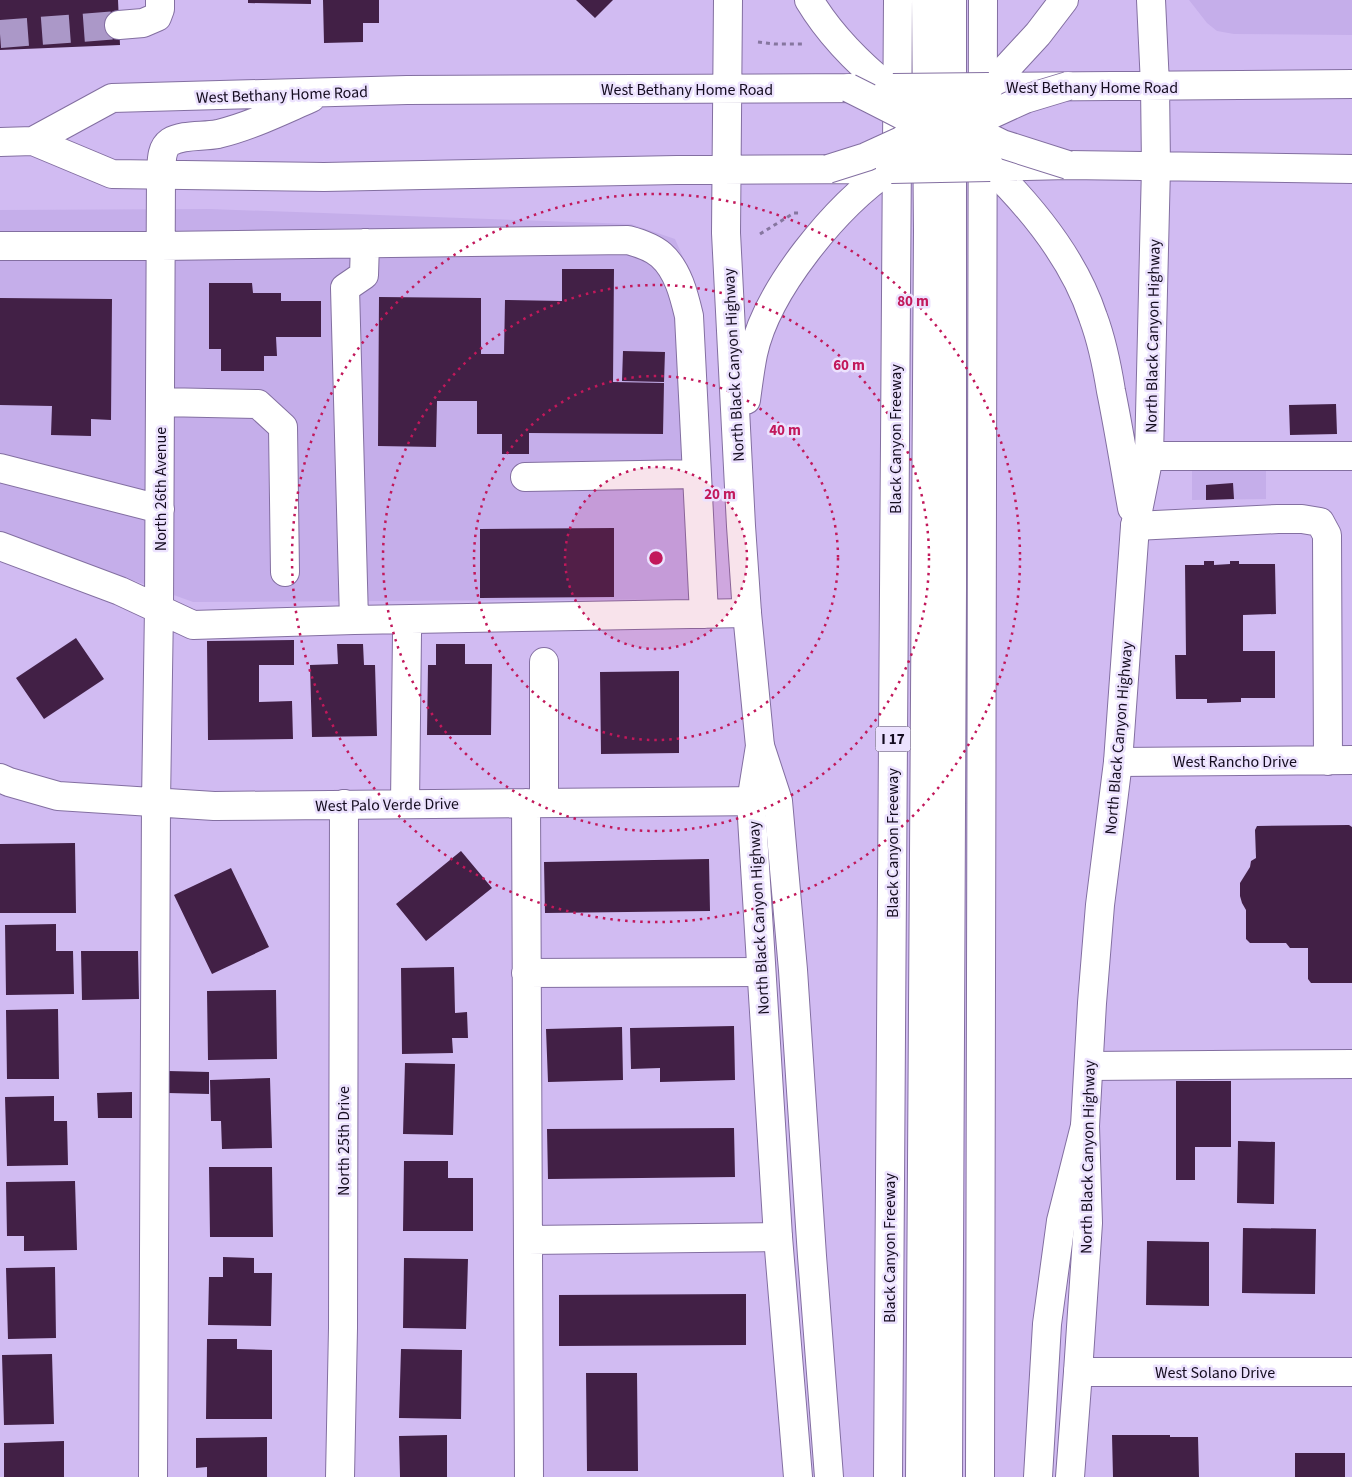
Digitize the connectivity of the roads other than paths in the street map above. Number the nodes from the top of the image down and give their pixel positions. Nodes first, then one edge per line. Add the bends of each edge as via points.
1 (160, 0) edge
2 (728, 0) edge
3 (809, 0) edge
4 (898, 0) edge
5 (926, 0) edge
6 (952, 0) edge
7 (983, 0) edge
8 (1064, 0) edge
9 (1151, 0) edge
10 (119, 25) tunnel mouth
11 (1352, 84) edge
12 (1155, 85) junction
13 (1068, 86) junction
14 (989, 87) junction
15 (848, 88) junction
16 (889, 88) junction
17 (728, 89) junction
18 (324, 92) junction
19 (945, 126) junction
20 (33, 141) junction
21 (0, 142) edge
22 (1068, 165) junction
23 (990, 167) junction
24 (1156, 167) junction
25 (728, 169) junction
26 (828, 169) junction
27 (890, 169) junction
28 (1352, 169) edge
29 (161, 174) junction
30 (365, 243) junction
31 (0, 246) edge
32 (161, 246) junction
33 (160, 402) junction
34 (1149, 456) junction
35 (1352, 456) edge
36 (0, 468) edge
37 (697, 474) junction
38 (525, 477) dead end
39 (160, 509) junction
40 (741, 526) junction
41 (1135, 526) junction
42 (0, 546) edge
43 (285, 572) dead end
44 (159, 608) junction
45 (747, 613) junction
46 (704, 614) junction
47 (354, 620) junction
48 (407, 633) dead end
49 (544, 662) dead end
50 (760, 746) junction
51 (1340, 760) edge
52 (1118, 762) junction
53 (0, 778) edge
54 (778, 801) junction
55 (751, 802) junction
56 (156, 803) junction
57 (535, 803) junction
58 (344, 804) junction
59 (405, 804) junction
60 (762, 972) junction
61 (526, 973) junction
62 (1352, 1064) edge
63 (1089, 1066) junction
64 (1085, 1126) junction
65 (778, 1237) junction
66 (528, 1240) junction
67 (1078, 1372) junction
68 (1352, 1372) edge
69 (153, 1477) edge
70 (340, 1477) edge
71 (529, 1477) edge
72 (798, 1477) edge
73 (829, 1477) edge
74 (888, 1477) edge
75 (920, 1477) edge
76 (948, 1477) edge
77 (980, 1477) edge
78 (1038, 1477) edge
79 (1070, 1477) edge

1 - 10 main road via 157,17 143,23
2 - 17 main road, North Black Canyon Highway
3 - 16 main road via 816,13 822,39
4 - 74 main road, Black Canyon Freeway / I 17
5 - 75 main road via 928,251
6 - 76 main road
7 - 77 main road
8 - 14 main road via 1038,34
9 - 12 main road, North Black Canyon Highway
11 - 12 main road, West Bethany Home Road
12 - 13 main road, West Bethany Home Road
12 - 24 main road, North Black Canyon Highway
13 - 14 main road, West Bethany Home Road, bridge
13 - 19 main road, bridge
14 - 16 main road, West Bethany Home Road, bridge
14 - 19 main road, bridge
15 - 16 main road, West Bethany Home Road, bridge
15 - 17 main road, West Bethany Home Road
15 - 19 main road, bridge
16 - 19 main road, bridge
17 - 18 main road, West Bethany Home Road
17 - 25 main road, North Black Canyon Highway
18 - 20 main road, West Bethany Home Road via 112,98
18 - 29 main road, North 26th Avenue via 251,125 168,143 162,152
19 - 22 main road, bridge
19 - 23 main road, bridge
19 - 26 main road, bridge
19 - 27 main road, bridge
20 - 21 main road, West Bethany Home Road
20 - 29 main road, West Bethany Home Road via 112,174
22 - 23 main road, West Bethany Home Road, bridge
22 - 24 main road, West Bethany Home Road
23 - 27 main road, West Bethany Home Road, bridge
23 - 41 main road via 1012,188 1049,234 1071,268 1093,316 1106,361
24 - 28 main road, West Bethany Home Road
24 - 34 main road, North Black Canyon Highway
25 - 26 main road, West Bethany Home Road
25 - 29 main road, West Bethany Home Road via 324,177
25 - 40 main road, North Black Canyon Highway via 726,233
26 - 27 main road, West Bethany Home Road, bridge
27 - 40 main road via 822,216 818,236 789,276 766,317 753,353 745,406
29 - 32 main road, North 26th Avenue
30 - 32 main road
30 - 37 main road via 628,240 661,254 674,272 689,316
30 - 47 main road via 364,275 345,288
31 - 32 main road
32 - 33 main road, North 26th Avenue
33 - 39 main road, North 26th Avenue
33 - 43 main road via 258,404 283,427
34 - 35 main road
34 - 41 main road, North Black Canyon Highway
36 - 39 main road
37 - 38 main road
37 - 46 main road
39 - 44 main road, North 26th Avenue
40 - 45 main road, North Black Canyon Highway
41 - 51 main road via 1286,519 1320,522 1327,535
41 - 52 main road, North Black Canyon Highway
42 - 44 main road
44 - 47 main road via 193,625
44 - 56 main road, North 26th Avenue
45 - 46 main road
45 - 50 main road, North Black Canyon Highway
46 - 47 main road
48 - 59 main road
49 - 57 main road
50 - 54 main road
50 - 55 main road, North Black Canyon Highway
51 - 52 main road, West Rancho Drive
52 - 63 main road, North Black Canyon Highway via 1100,905
53 - 56 main road, West Palo Verde Drive via 58,796
54 - 55 main road, West Palo Verde Drive
54 - 73 main road
55 - 57 main road, West Palo Verde Drive
55 - 60 main road, North Black Canyon Highway
56 - 58 main road, West Palo Verde Drive via 214,806
56 - 69 main road, North 26th Avenue
57 - 59 main road, West Palo Verde Drive
57 - 61 main road
58 - 59 main road, West Palo Verde Drive
58 - 70 main road, North 25th Drive
60 - 61 main road
60 - 65 main road, North Black Canyon Highway
61 - 66 main road
62 - 63 main road
63 - 64 main road, North Black Canyon Highway
64 - 67 main road, North Black Canyon Highway via 1088,1223
64 - 78 main road via 1061,1221 1048,1315
65 - 66 main road
65 - 72 main road, North Black Canyon Highway
66 - 71 main road
67 - 68 main road, West Solano Drive
67 - 79 main road, North Black Canyon Highway

